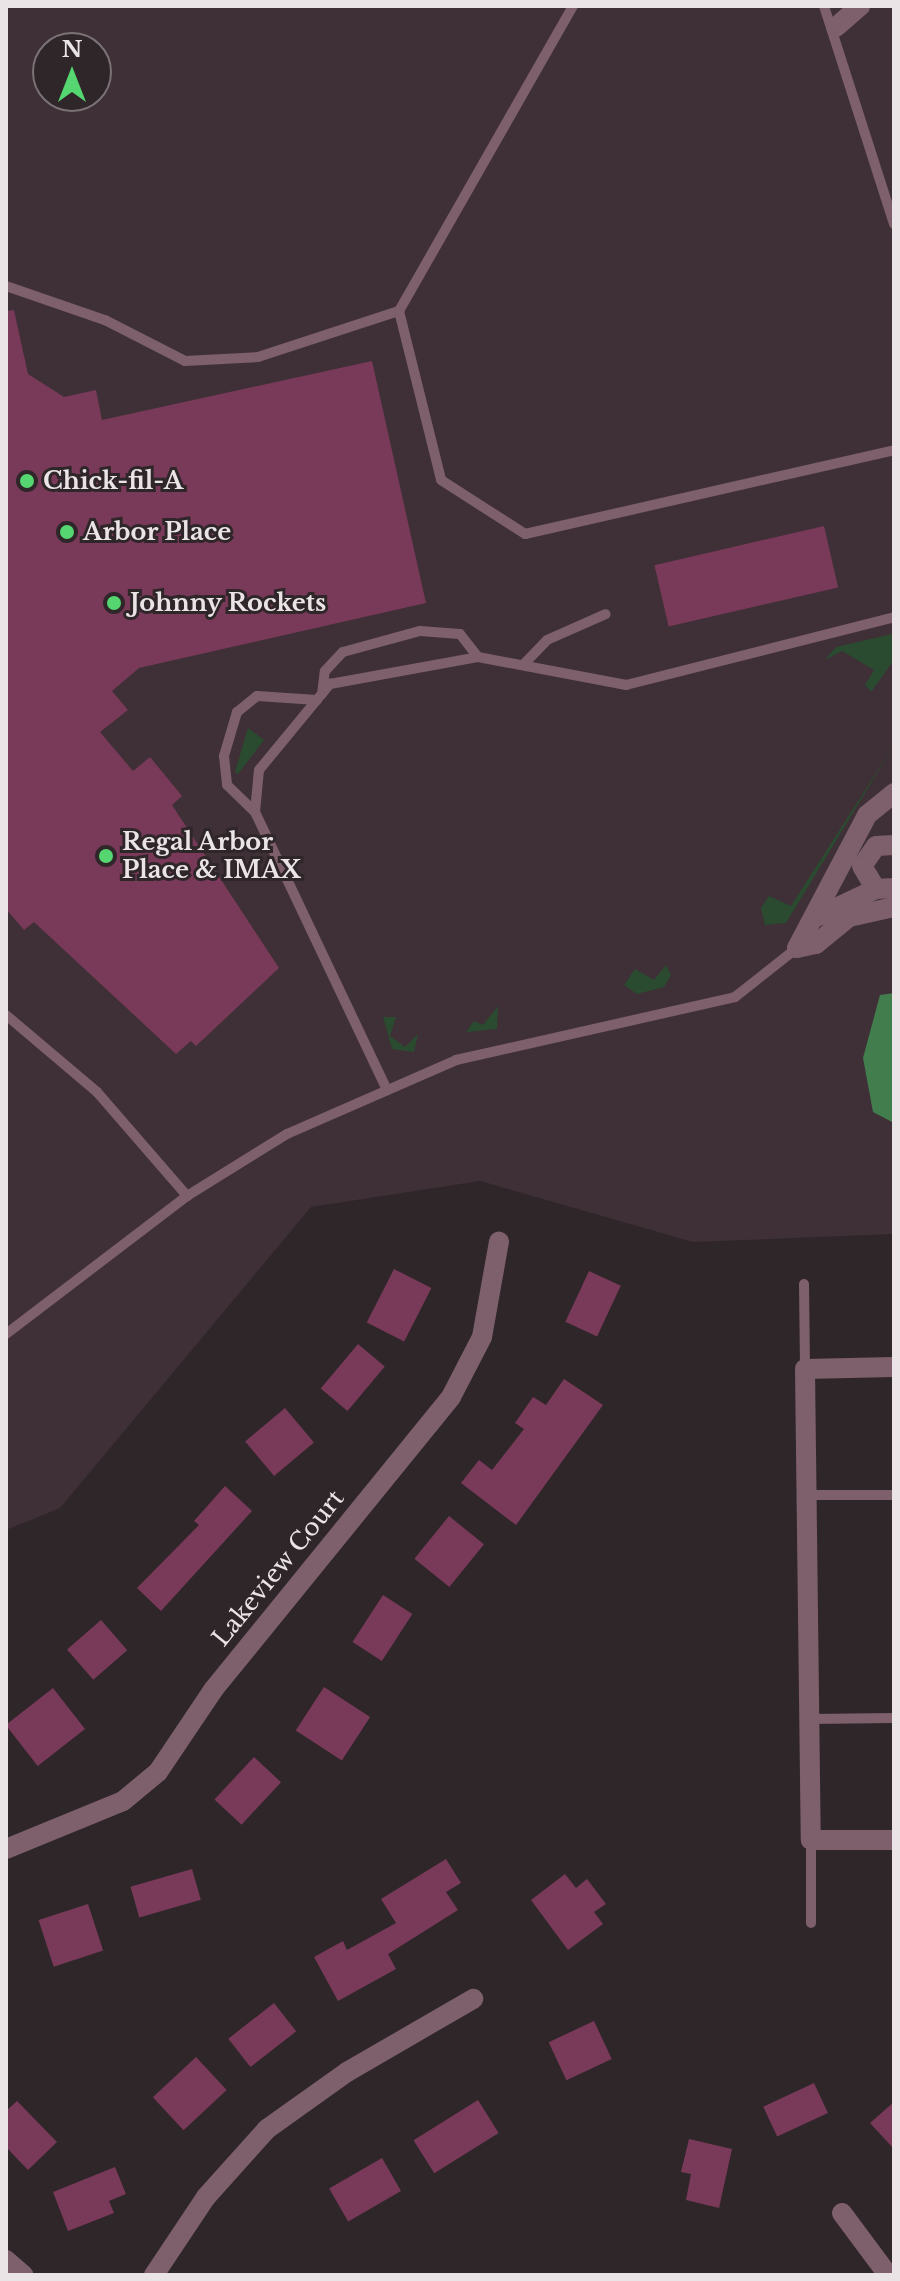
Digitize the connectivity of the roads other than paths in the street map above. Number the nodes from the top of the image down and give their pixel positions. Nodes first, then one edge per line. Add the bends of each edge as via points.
1 (573, 6) edge
2 (824, 6) edge
3 (860, 6) edge
4 (836, 27) junction
5 (894, 224) edge
6 (6, 286) edge
7 (399, 311) junction
8 (894, 450) edge
9 (606, 614) dead end
10 (894, 617) edge
11 (478, 657) junction
12 (524, 664) junction
13 (320, 697) junction
14 (894, 793) edge
15 (255, 812) junction
16 (867, 815) junction
17 (885, 846) edge
18 (862, 866) junction
19 (831, 876) junction
20 (885, 889) edge
21 (894, 907) edge
22 (819, 916) junction
23 (797, 948) junction
24 (6, 1015) edge
25 (387, 1090) junction
26 (187, 1196) junction
27 (499, 1242) dead end
28 (804, 1284) dead end
29 (6, 1334) edge
30 (894, 1367) edge
31 (805, 1369) junction
32 (807, 1495) junction
33 (894, 1495) edge
34 (894, 1718) edge
35 (810, 1719) junction
36 (811, 1840) junction
37 (894, 1840) edge
38 (6, 1849) edge
39 (811, 1923) dead end
40 (473, 1999) dead end
41 (842, 2213) dead end
42 (6, 2260) edge
43 (23, 2275) edge
44 (154, 2275) edge
45 (888, 2275) edge

1 - 7 lane
2 - 4 lane
3 - 4 street
4 - 5 lane
6 - 7 lane via 105,320 185,361 258,357
7 - 8 lane via 441,480 525,534
9 - 12 lane via 547,640
10 - 12 lane via 626,685
11 - 12 lane
11 - 13 lane via 330,684
11 - 13 lane via 460,634 420,631 343,652 325,671
13 - 15 lane via 259,770
13 - 15 lane via 257,696 237,712 224,756 227,785
14 - 16 street
15 - 25 lane
16 - 17 street
16 - 19 street
17 - 18 street
18 - 19 street
18 - 20 street
19 - 22 street
20 - 22 street
21 - 23 street via 849,917 816,944
22 - 23 street
23 - 25 lane via 735,997 456,1060
24 - 26 lane via 97,1092
25 - 26 lane via 287,1134
26 - 29 lane
27 - 38 street, Lakeview Court via 482,1337 451,1397 213,1690 158,1772 123,1801
28 - 31 lane
30 - 31 street
31 - 32 street
32 - 33 lane
32 - 35 street
34 - 35 lane
35 - 36 street
36 - 37 street
36 - 39 lane
40 - 44 street via 347,2072 267,2129 206,2197
41 - 45 street
42 - 43 street

